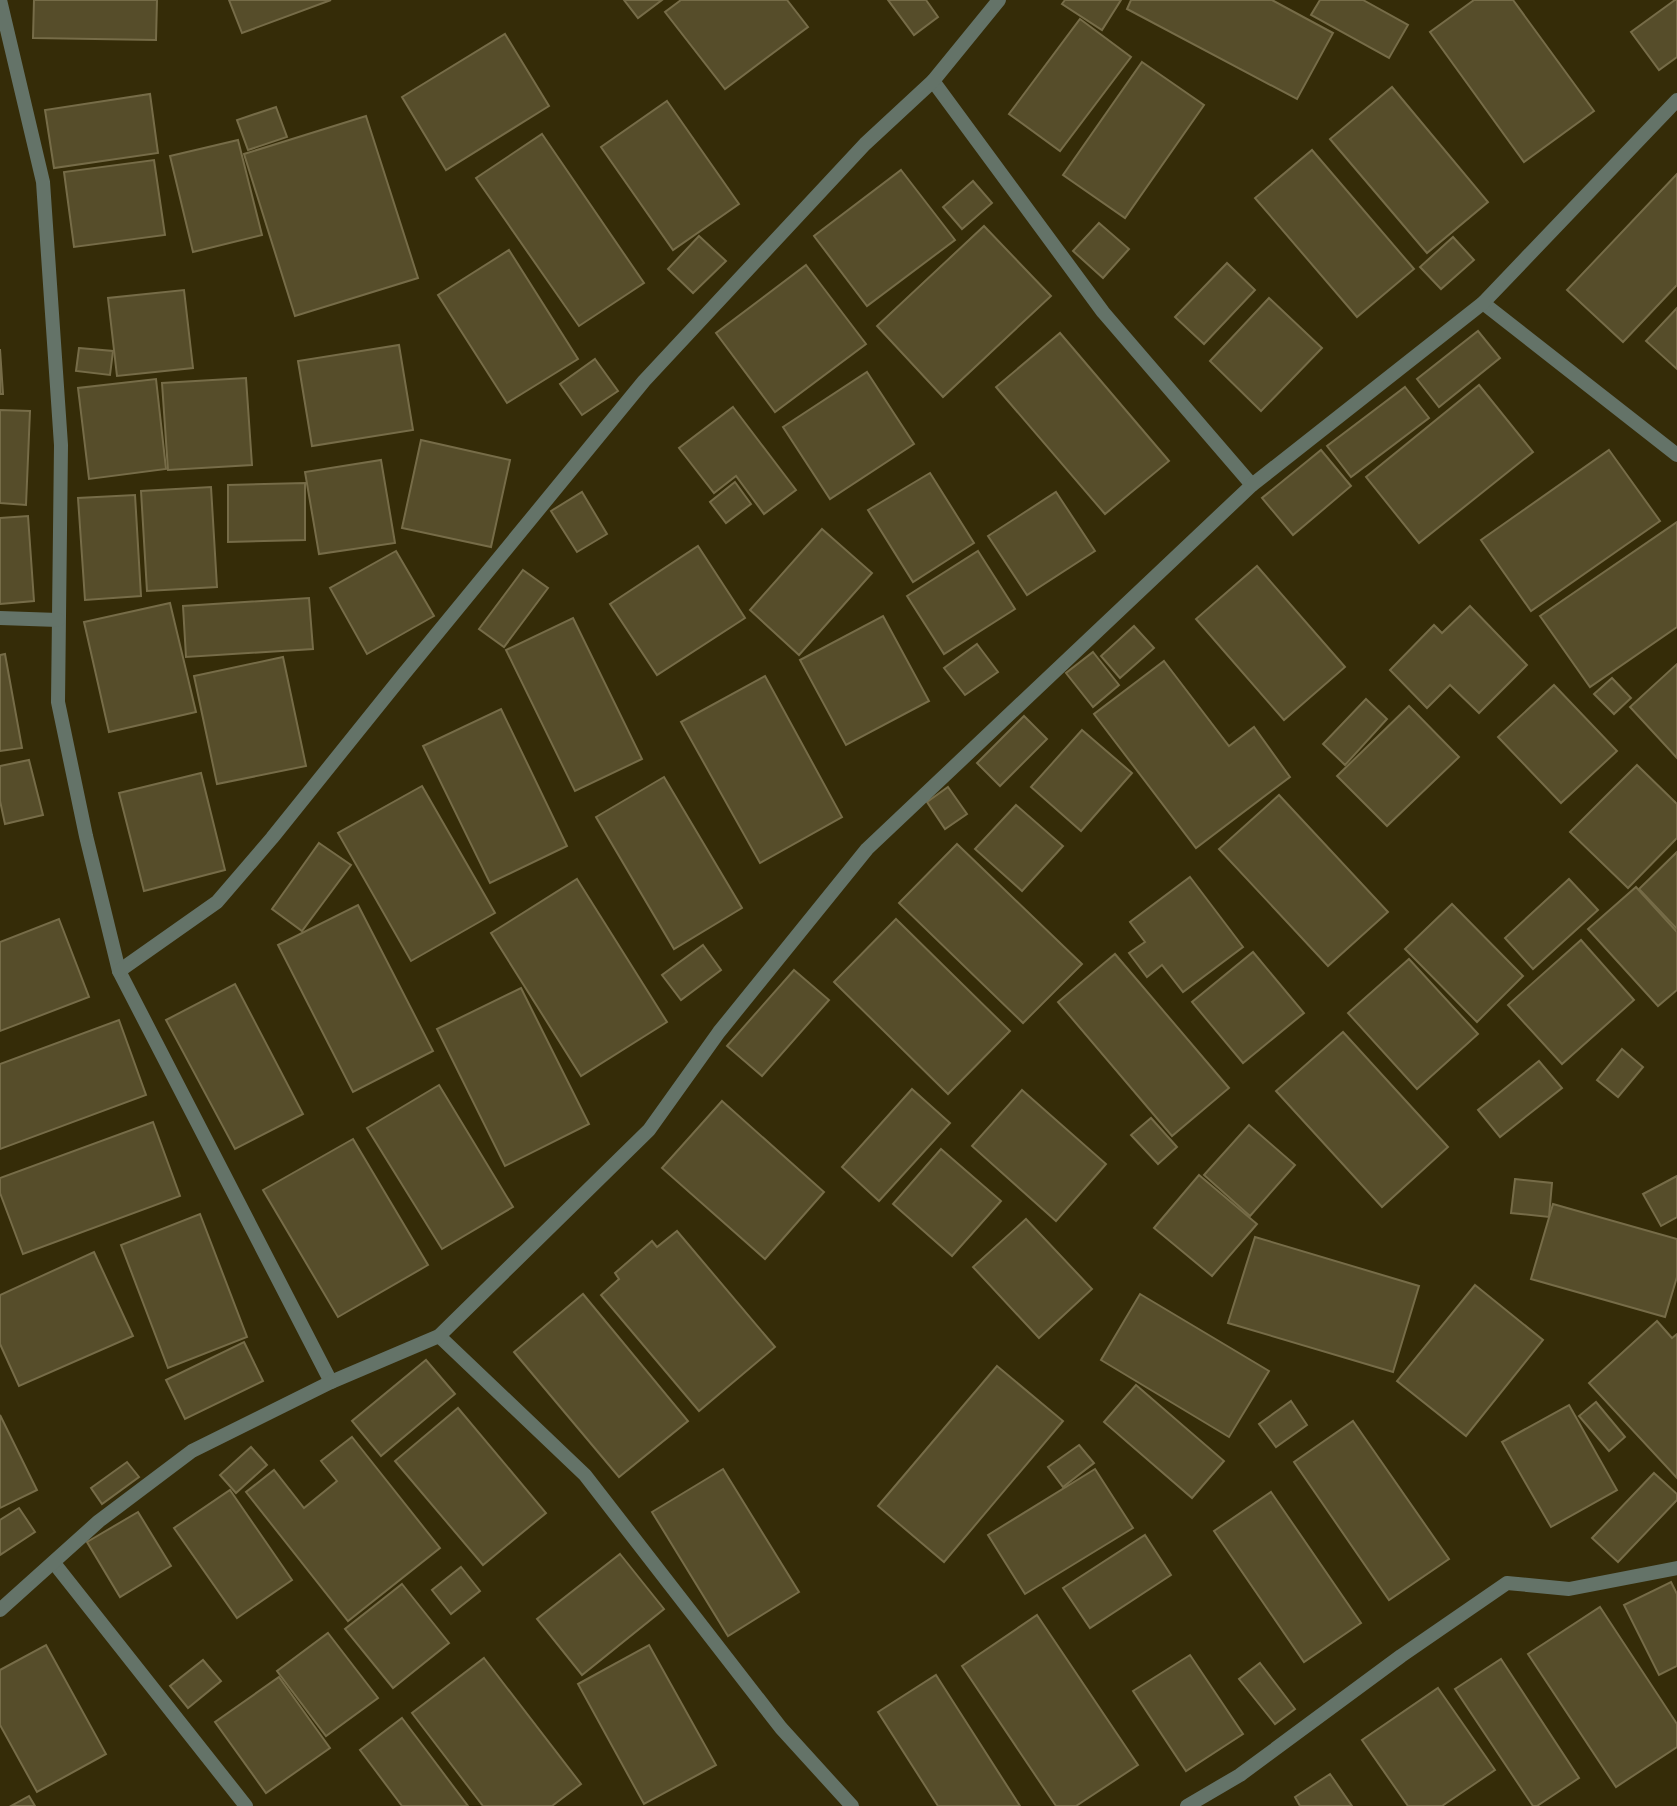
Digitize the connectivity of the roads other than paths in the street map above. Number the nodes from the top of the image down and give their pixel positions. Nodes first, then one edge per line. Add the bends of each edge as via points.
1 (0, 0) edge
2 (999, 0) edge
3 (933, 81) junction
4 (1677, 100) edge
5 (1483, 303) junction
6 (1677, 455) edge
7 (1252, 485) junction
8 (0, 618) edge
9 (58, 620) junction
10 (119, 971) junction
11 (439, 1336) junction
12 (331, 1382) junction
13 (54, 1563) junction
14 (1677, 1568) edge
15 (0, 1610) edge
16 (246, 1806) edge
17 (852, 1806) edge
18 (1187, 1806) edge

1 - 9 street via 43,182 61,445
2 - 3 street
3 - 7 street via 1103,312
3 - 10 street via 865,144 645,381 217,902
4 - 5 street
5 - 6 street
5 - 7 street
7 - 11 street via 867,849 719,1032 649,1130
8 - 9 street
9 - 10 street via 58,702
10 - 12 street
11 - 12 street
11 - 17 street via 585,1475 781,1728
12 - 13 street via 192,1451 99,1521
13 - 15 street
13 - 16 street
14 - 18 street via 1569,1589 1507,1583 1240,1775

